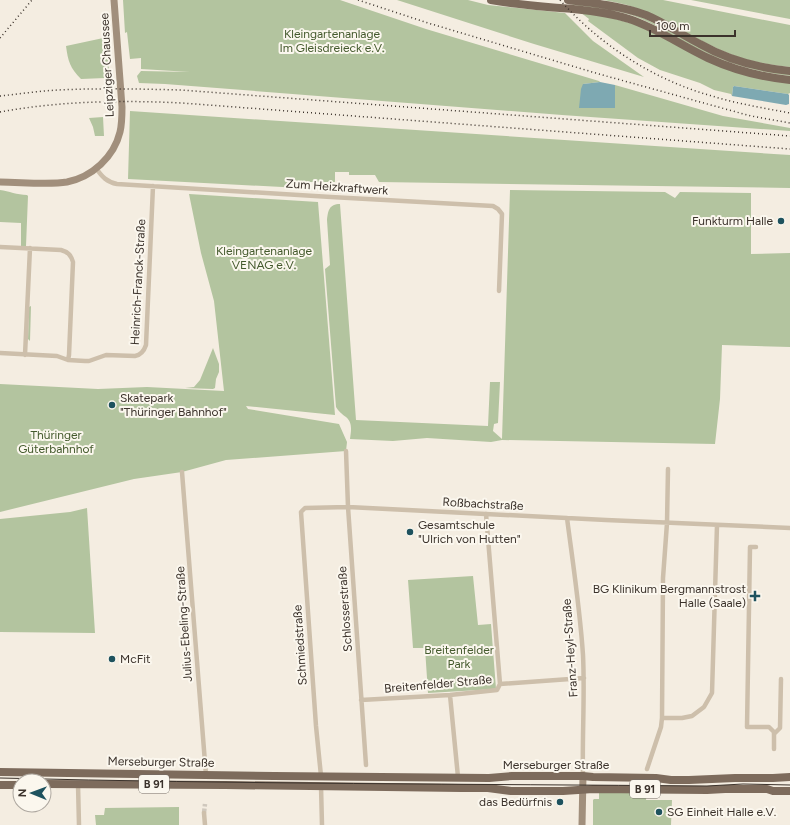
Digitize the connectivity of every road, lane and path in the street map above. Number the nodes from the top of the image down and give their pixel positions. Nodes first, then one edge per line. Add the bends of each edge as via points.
1 (114, 0) edge
2 (491, 0) edge
3 (568, 0) edge
4 (790, 72) edge
5 (790, 80) edge
6 (96, 168) junction
7 (0, 182) edge
8 (153, 186) junction
9 (0, 247) edge
10 (30, 248) junction
11 (499, 291) dead end
12 (0, 354) edge
13 (25, 354) junction
14 (68, 360) junction
15 (346, 451) dead end
16 (668, 469) dead end
17 (182, 472) dead end
18 (348, 507) junction
19 (301, 512) joint
20 (486, 514) junction
21 (567, 518) junction
22 (666, 523) junction
23 (717, 525) junction
24 (790, 528) edge
25 (756, 547) dead end
26 (584, 678) junction
27 (782, 679) dead end
28 (500, 684) junction
29 (450, 695) junction
30 (361, 700) junction
31 (662, 718) junction
32 (774, 734) junction
33 (774, 749) dead end
34 (366, 765) dead end
35 (647, 769) dead end
36 (0, 772) edge
37 (206, 775) junction
38 (321, 776) junction
39 (582, 776) junction
40 (790, 777) edge
41 (458, 778) junction
42 (0, 785) edge
43 (12, 785) edge
44 (52, 785) edge
45 (321, 786) junction
46 (78, 788) junction
47 (582, 790) junction
48 (790, 791) edge
49 (204, 813) tunnel mouth
50 (79, 825) edge
51 (205, 825) edge
52 (322, 825) edge
53 (582, 825) edge

1 - 6 main road, Leipziger Chaussee via 121,123 114,147 104,162
2 - 5 main road via 622,17 641,23 708,58 729,66 758,75
3 - 4 main road via 635,11 728,58 762,68
6 - 7 main road, Leipziger Chaussee via 82,177 68,181
6 - 8 street, Zum Heizkraftwerk via 111,183
8 - 11 street, Zum Heizkraftwerk via 493,206 502,214
8 - 14 street, Heinrich-Franck-Straße via 144,350 135,356 106,355 89,361
9 - 10 street
10 - 13 street
10 - 14 street via 66,251 72,257
12 - 13 street, Heinrich-Franck-Straße
13 - 14 street, Heinrich-Franck-Straße via 57,356
15 - 18 street, Schlosserstraße
16 - 22 street
17 - 37 street, Julius-Ebeling-Straße
18 - 19 street, Roßbachstraße via 305,508
18 - 20 street, Roßbachstraße
18 - 30 street, Schlosserstraße
19 - 38 street, Schmiedstraße
20 - 21 street, Roßbachstraße
20 - 28 street
21 - 22 street, Roßbachstraße
21 - 26 street, Franz-Heyl-Straße via 582,634
22 - 23 street, Roßbachstraße
22 - 31 street
23 - 24 street, Roßbachstraße
23 - 31 street via 712,693 704,707 692,716
25 - 32 street via 750,547 751,624 747,727 769,727
26 - 28 street, Breitenfelder Straße
26 - 39 street, Franz-Heyl-Straße
27 - 32 street via 780,728
28 - 29 street, Breitenfelder Straße via 497,690
29 - 30 street, Breitenfelder Straße
29 - 41 street
30 - 34 street, Schlosserstraße
31 - 35 street
32 - 33 street
36 - 37 main road, Merseburger Straße / B 91
37 - 38 main road, Merseburger Straße / B 91
38 - 41 main road, Merseburger Straße / B 91
38 - 45 main road
39 - 40 main road, Merseburger Straße / B 91 via 689,780
39 - 41 main road, Merseburger Straße / B 91
39 - 47 main road
42 - 43 main road
44 - 46 main road, Merseburger Straße / B 91
45 - 46 main road, Merseburger Straße / B 91
45 - 47 main road, Merseburger Straße / B 91
45 - 52 street
46 - 50 street
47 - 48 main road, Merseburger Straße / B 91
47 - 53 main road
49 - 51 street

